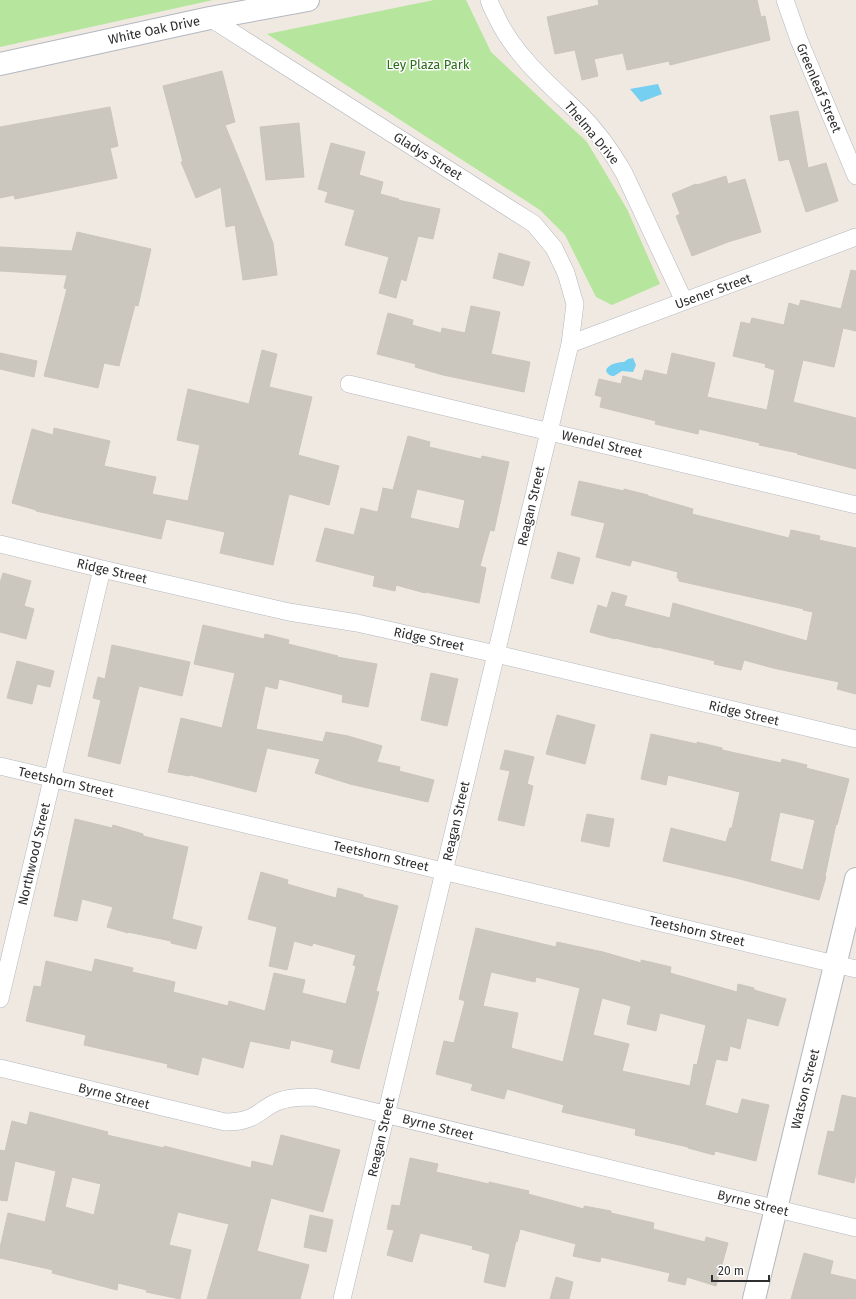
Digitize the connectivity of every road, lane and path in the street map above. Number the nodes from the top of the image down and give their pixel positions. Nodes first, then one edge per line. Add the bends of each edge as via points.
1 (308, 0) edge
2 (489, 0) edge
3 (784, 0) edge
4 (210, 18) junction
5 (0, 64) edge
6 (856, 176) edge
7 (856, 237) edge
8 (684, 301) junction
9 (570, 344) junction
10 (349, 384) dead end
11 (549, 432) junction
12 (856, 505) edge
13 (0, 544) edge
14 (102, 569) junction
15 (496, 654) junction
16 (856, 739) edge
17 (0, 766) edge
18 (52, 778) junction
19 (444, 871) junction
20 (856, 880) edge
21 (846, 966) edge
22 (0, 999) edge
23 (0, 1068) edge
24 (386, 1115) junction
25 (776, 1209) junction
26 (856, 1228) edge
27 (342, 1299) edge
28 (754, 1299) edge

1 - 4 street, White Oak Drive
2 - 8 street, Thelma Drive via 504,31 521,56 581,115 614,156 624,172
3 - 6 street, Greenleaf Street
4 - 5 street, White Oak Drive
4 - 9 street, Gladys Street via 534,224 554,248 566,273 575,304
7 - 8 street, Usener Street
8 - 9 street, Usener Street
9 - 11 street, Reagan Street
10 - 11 street, Wendel Street
11 - 12 street, Wendel Street
11 - 15 street, Reagan Street
13 - 14 street, Ridge Street
14 - 15 street, Ridge Street via 289,612 357,623
14 - 18 street, Northwood Street
15 - 16 street, Ridge Street
15 - 19 street, Reagan Street
17 - 18 street, Teetshorn Street
18 - 19 street, Teetshorn Street
18 - 22 street, Northwood Street
19 - 21 street, Teetshorn Street
19 - 24 street, Reagan Street
20 - 21 street, Watson Street
21 - 25 street, Watson Street
23 - 24 street, Byrne Street via 225,1122 247,1119 278,1101 301,1097
24 - 25 street, Byrne Street
24 - 27 street, Reagan Street
25 - 26 street, Byrne Street
25 - 28 street, Watson Street

